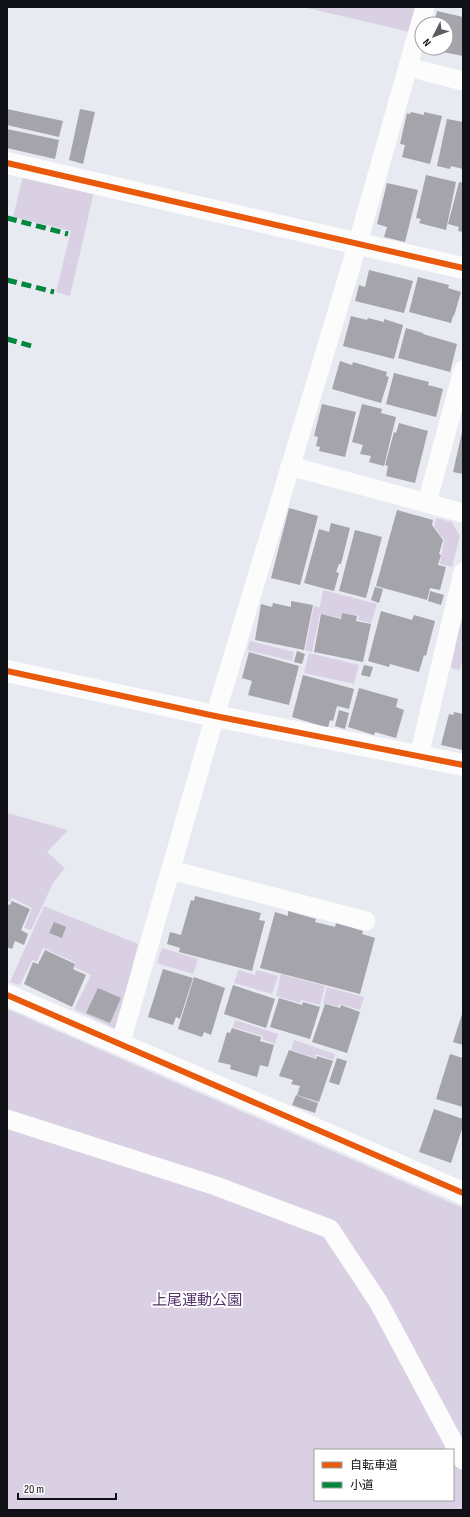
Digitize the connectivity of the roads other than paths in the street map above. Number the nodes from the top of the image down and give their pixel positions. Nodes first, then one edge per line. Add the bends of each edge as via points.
1 (425, 7) edge
2 (408, 67) junction
3 (463, 81) edge
4 (7, 163) edge
5 (357, 244) junction
6 (463, 268) edge
7 (463, 370) edge
8 (290, 466) junction
9 (427, 503) junction
10 (463, 513) edge
11 (463, 572) edge
12 (7, 671) edge
13 (215, 716) junction
14 (418, 756) junction
15 (463, 765) edge
16 (171, 870) junction
17 (366, 921) dead end
18 (7, 995) edge
19 (120, 1045) junction
20 (7, 1119) edge
21 (463, 1192) edge
22 (463, 1460) edge

1 - 2 lane
2 - 3 lane
2 - 5 lane
4 - 5 street
5 - 6 street
5 - 8 lane
7 - 9 lane
8 - 9 lane
8 - 13 lane
9 - 10 lane
11 - 14 lane
12 - 13 street
13 - 14 street
13 - 16 lane
14 - 15 street
16 - 17 lane
16 - 19 lane
18 - 19 street
19 - 21 street
20 - 22 lane via 216,1186 330,1229 379,1302

